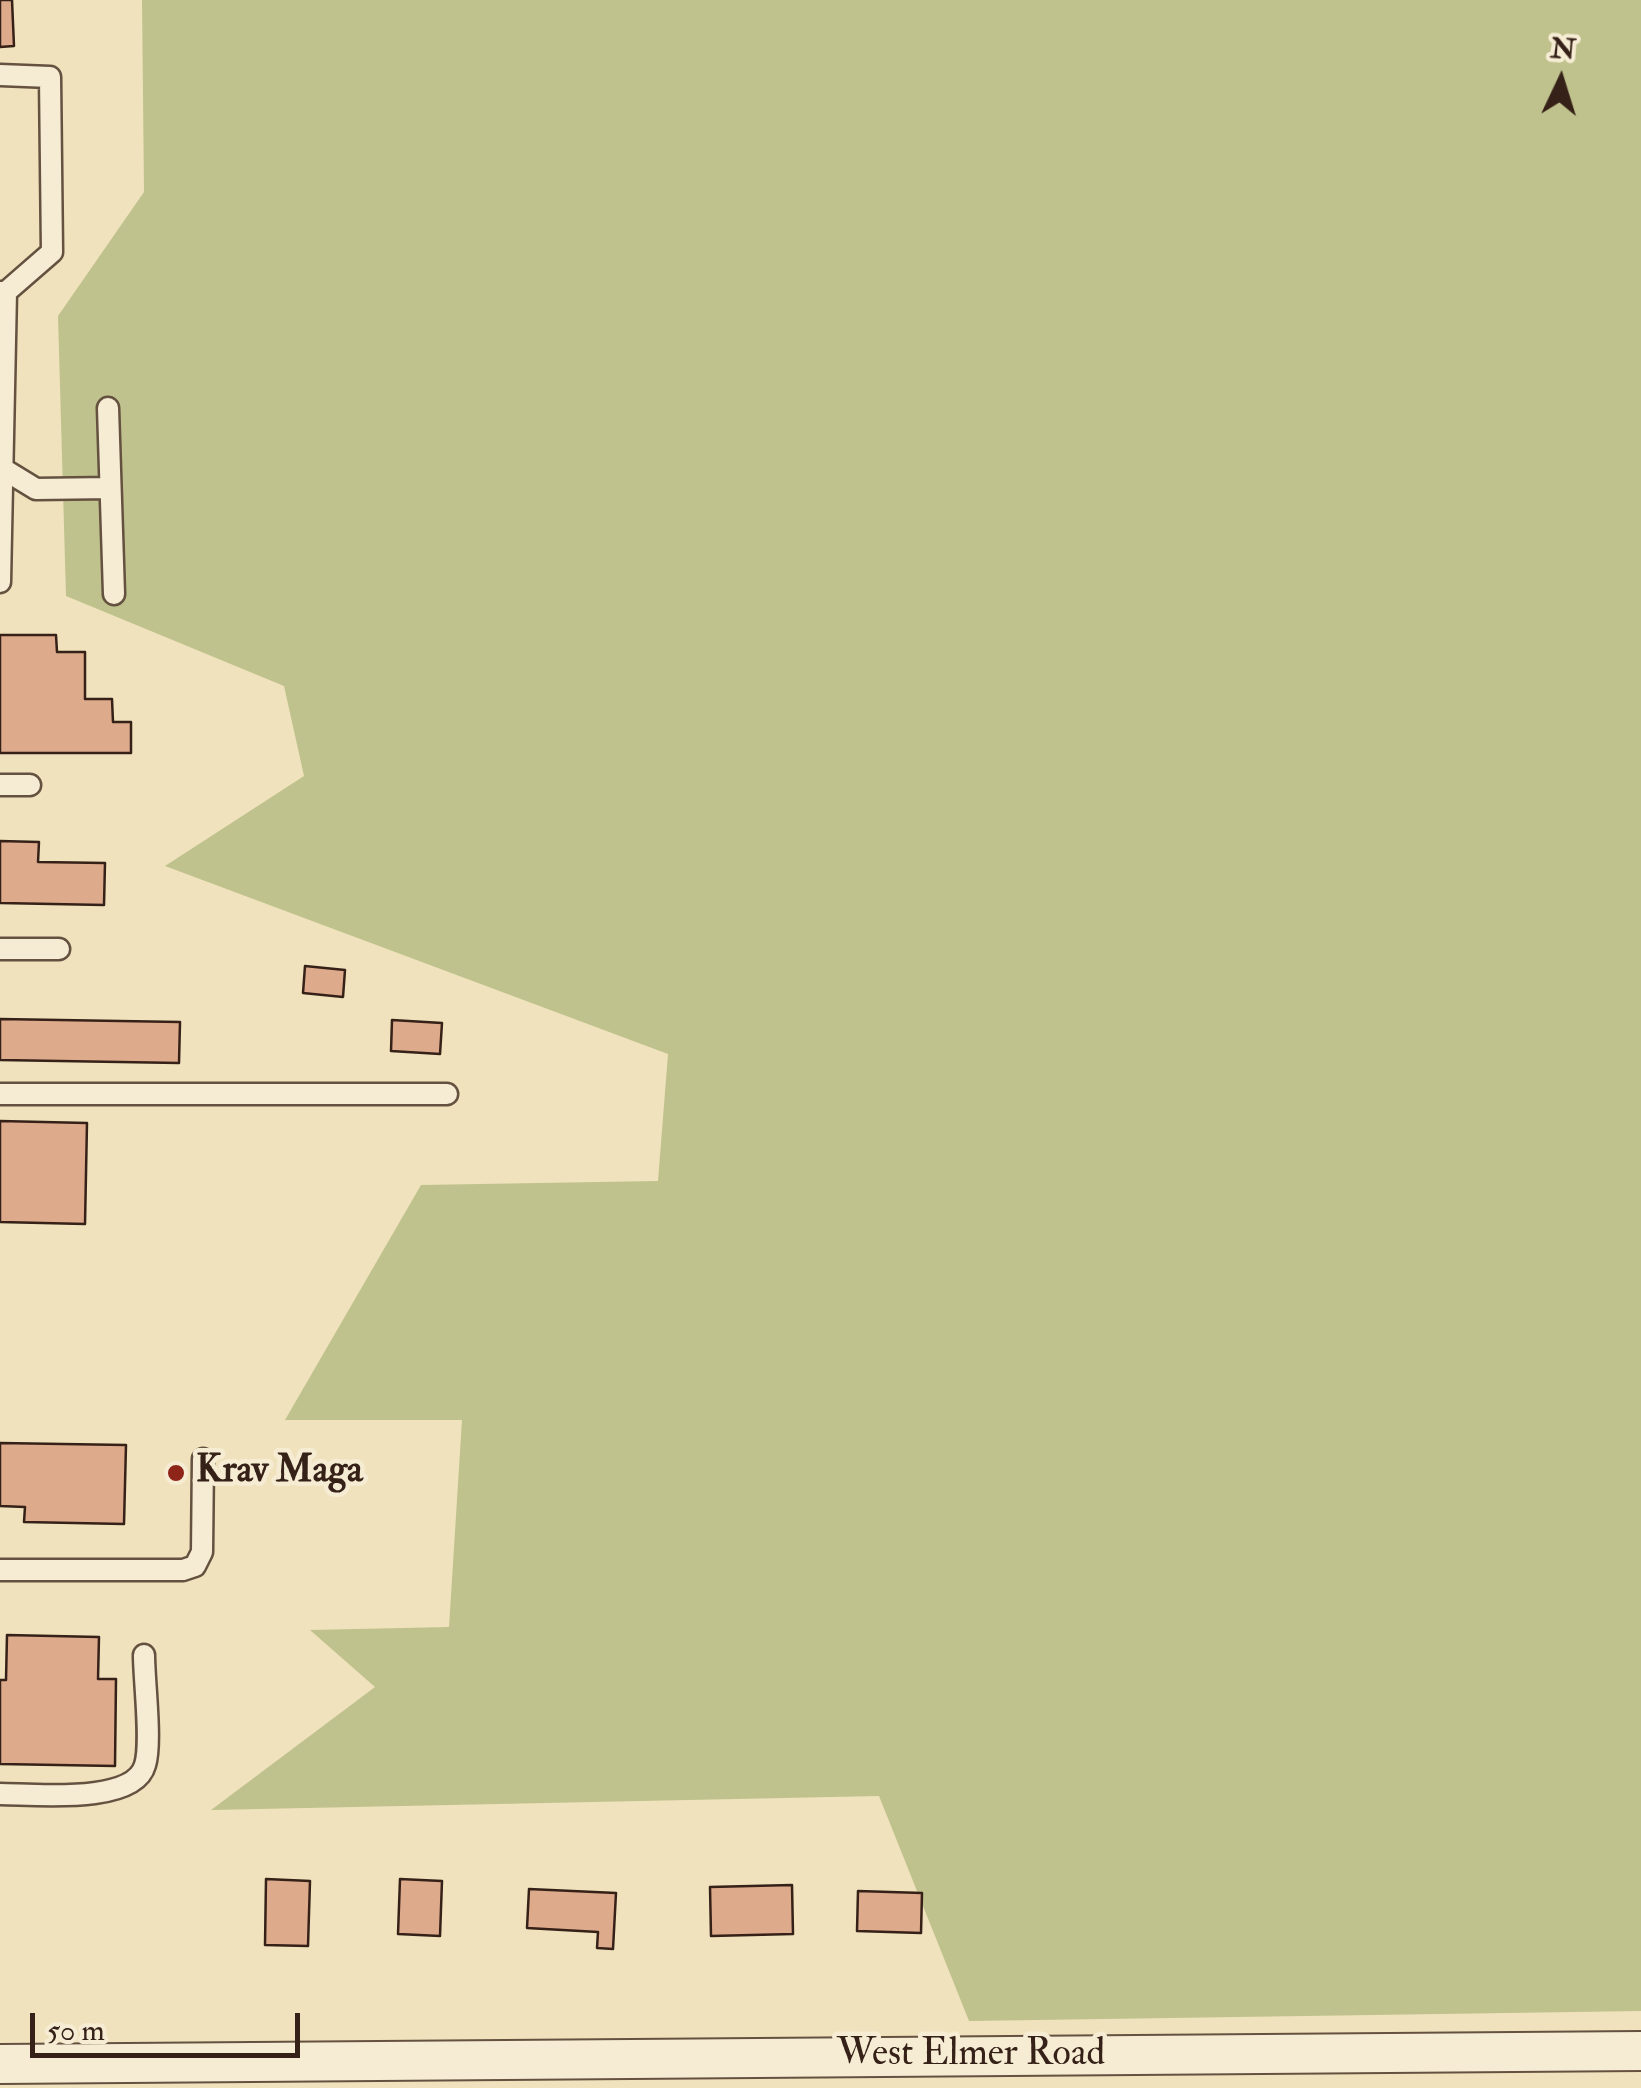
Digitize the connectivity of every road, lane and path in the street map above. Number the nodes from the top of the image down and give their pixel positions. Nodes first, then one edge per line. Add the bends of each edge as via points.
1 (0, 74) edge
2 (3, 292) edge
3 (2, 383) edge
4 (108, 408) dead end
5 (2, 467) edge
6 (110, 488) junction
7 (0, 582) edge
8 (114, 594) dead end
9 (0, 785) edge
10 (30, 785) dead end
11 (0, 949) edge
12 (59, 949) dead end
13 (0, 1094) edge
14 (447, 1094) dead end
15 (203, 1459) dead end
16 (0, 1570) edge
17 (144, 1655) dead end
18 (0, 1794) edge
19 (1641, 2050) edge
20 (0, 2064) edge
21 (340, 2074) edge

1 - 2 lane via 50,77 52,252
2 - 3 lane
3 - 5 lane
4 - 6 lane
5 - 6 lane via 36,488
5 - 7 lane
6 - 8 lane
9 - 10 lane
11 - 12 lane
13 - 14 lane
15 - 16 lane via 202,1552 195,1566
17 - 18 lane via 146,1765 134,1782 97,1793
19 - 21 street, West Elmer Road
20 - 21 street, West Elmer Road

